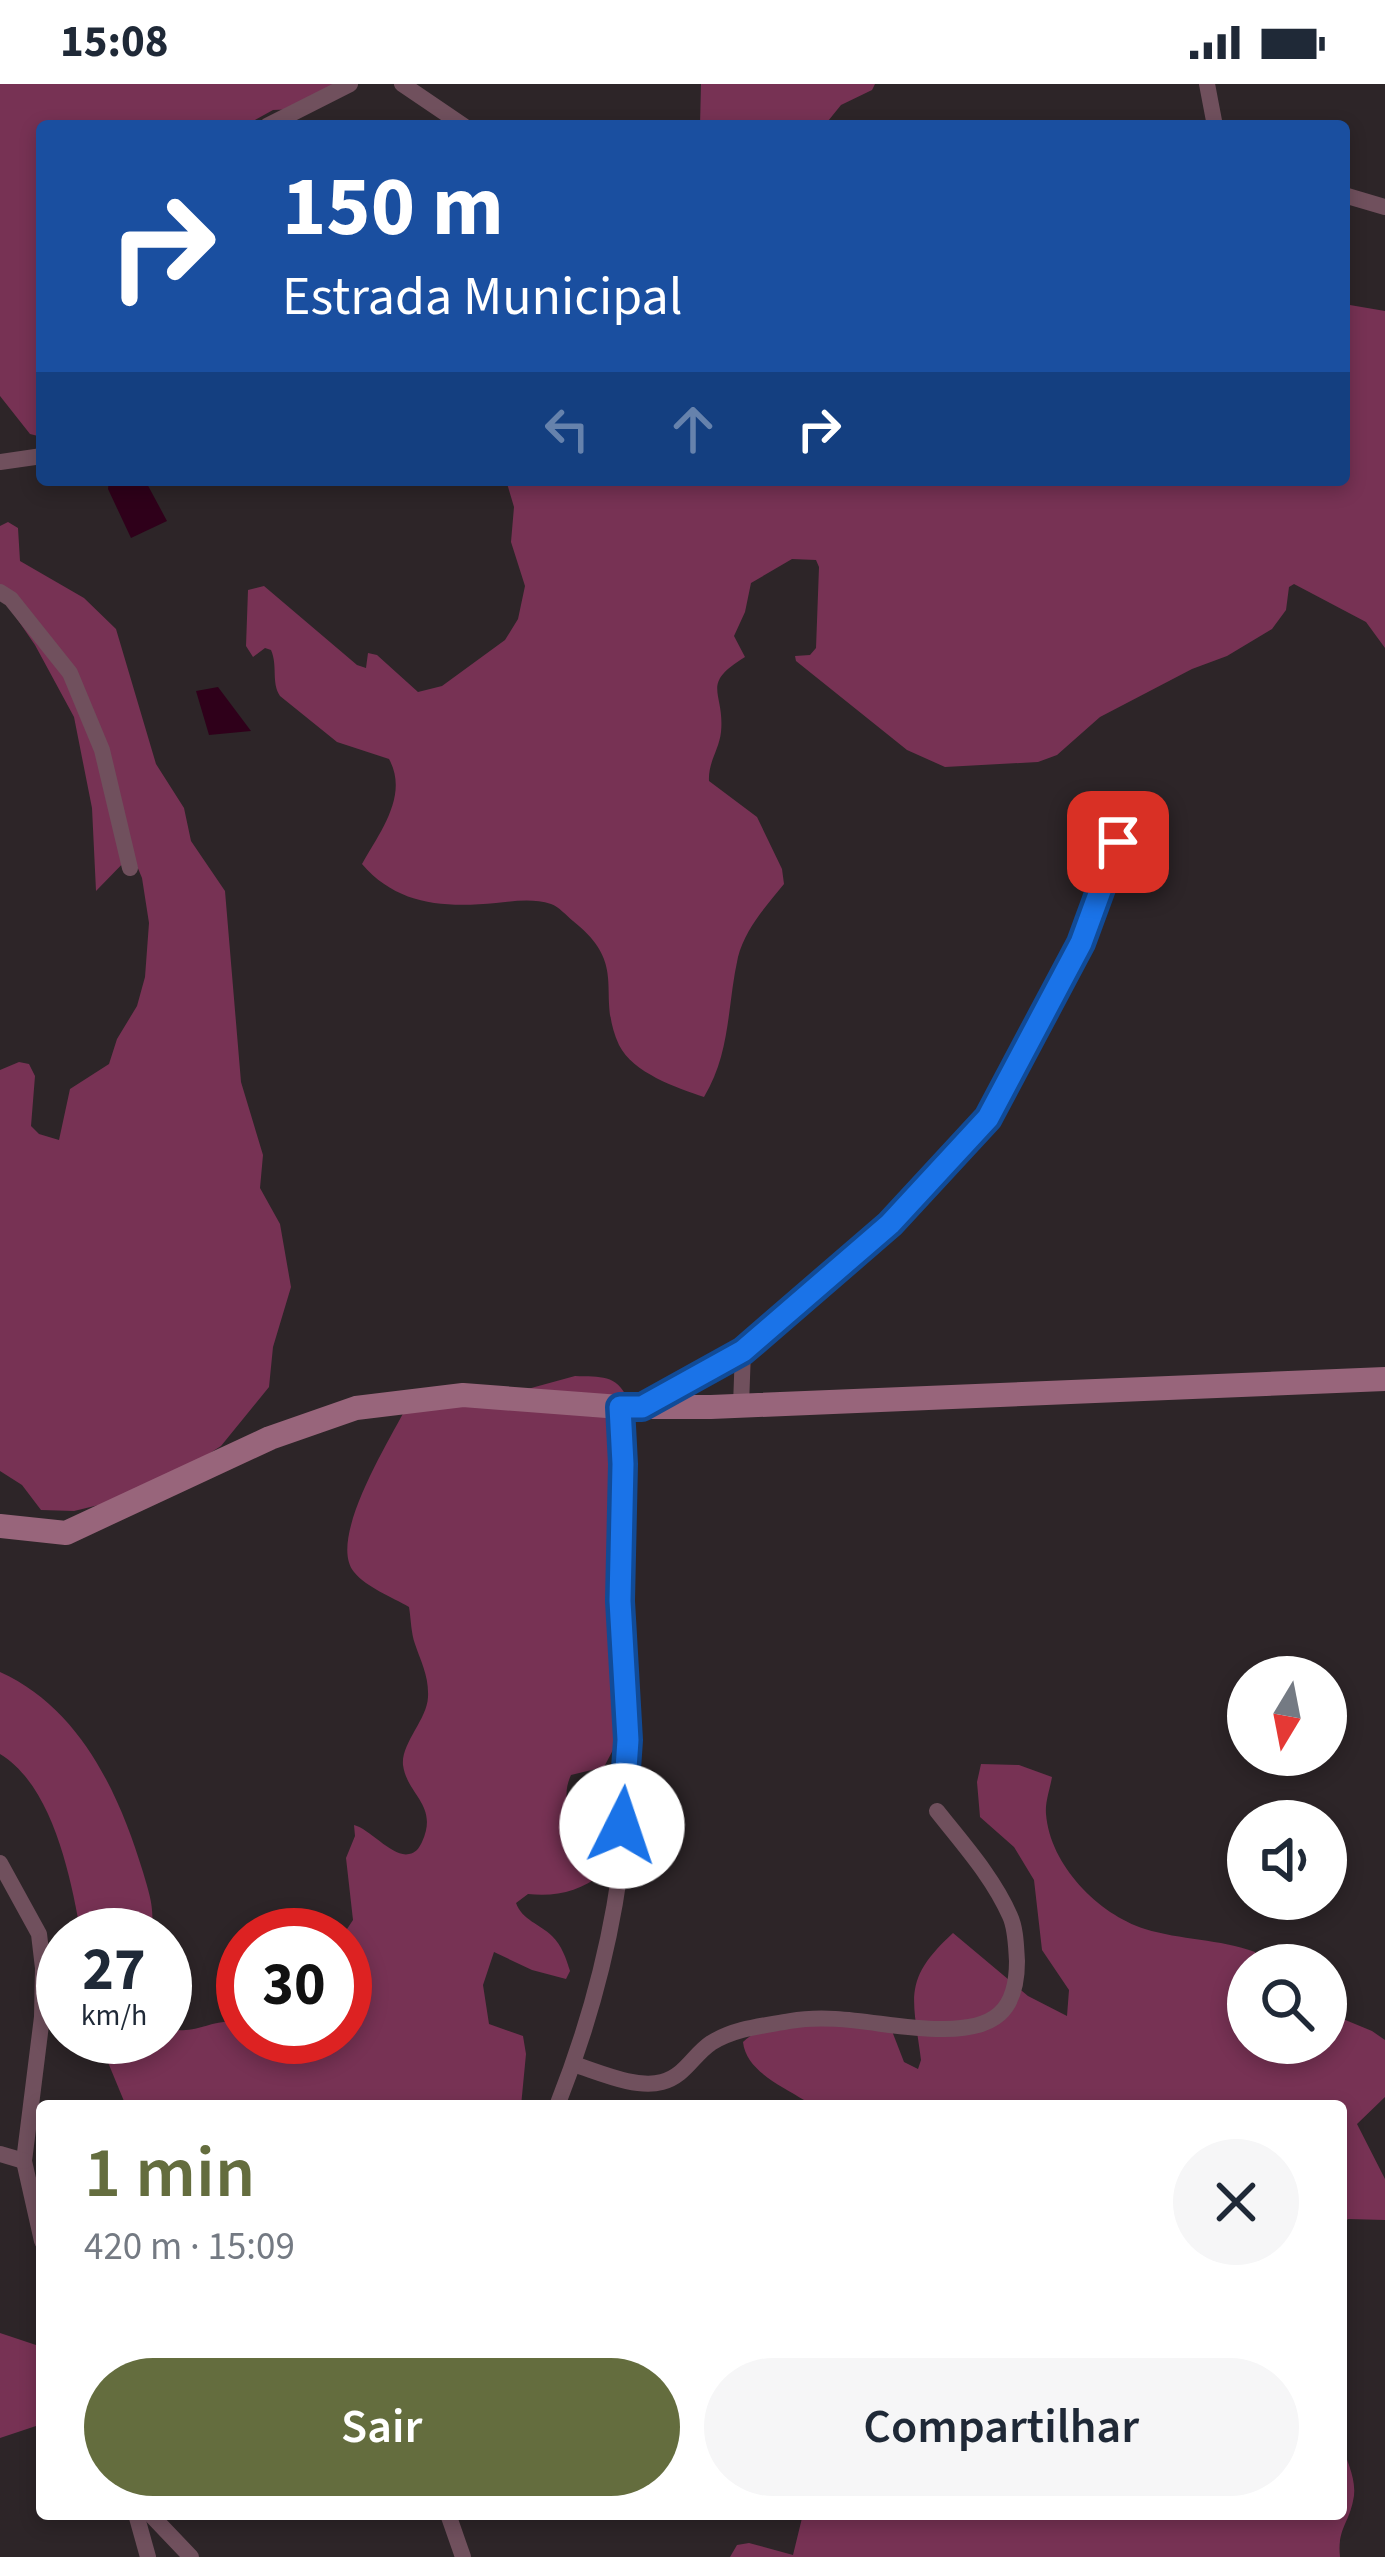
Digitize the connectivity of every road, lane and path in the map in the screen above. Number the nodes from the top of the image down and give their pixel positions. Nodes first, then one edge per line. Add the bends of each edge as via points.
1 (350, 84) edge
2 (402, 84) edge
3 (1208, 84) edge
4 (279, 120) edge
5 (455, 120) edge
6 (1214, 120) edge
7 (1350, 197) edge
8 (1385, 207) edge
9 (36, 457) edge
10 (0, 462) edge
11 (0, 592) edge
12 (1118, 842) dead end
13 (130, 868) dead end
14 (743, 1351) junction
15 (1385, 1379) edge
16 (741, 1406) junction
17 (631, 1407) junction
18 (0, 1526) edge
19 (937, 1811) dead end
20 (0, 1863) edge
21 (573, 2064) junction
22 (559, 2100) edge
23 (0, 2154) edge
24 (24, 2161) junction
25 (36, 2214) edge
26 (138, 2520) edge
27 (156, 2520) edge
28 (450, 2520) edge
29 (148, 2557) edge
30 (191, 2557) edge
31 (463, 2557) edge

1 - 4 street
2 - 5 street
3 - 6 street
7 - 8 street
9 - 10 street
11 - 13 street via 70,673 102,750
12 - 14 street via 1081,943 988,1118 890,1224
14 - 16 street
14 - 17 street
15 - 16 street
16 - 17 street
17 - 18 street via 463,1395 356,1408 233,1454 66,1532
17 - 21 street via 620,1601 627,1762 616,1912
19 - 21 street via 1012,1920 1017,1990 1008,2010 945,2030 848,2019 742,2029 658,2083
20 - 24 street via 39,1934 43,1968
21 - 22 street
23 - 24 street
24 - 25 street
26 - 29 street
27 - 30 street
28 - 31 street

